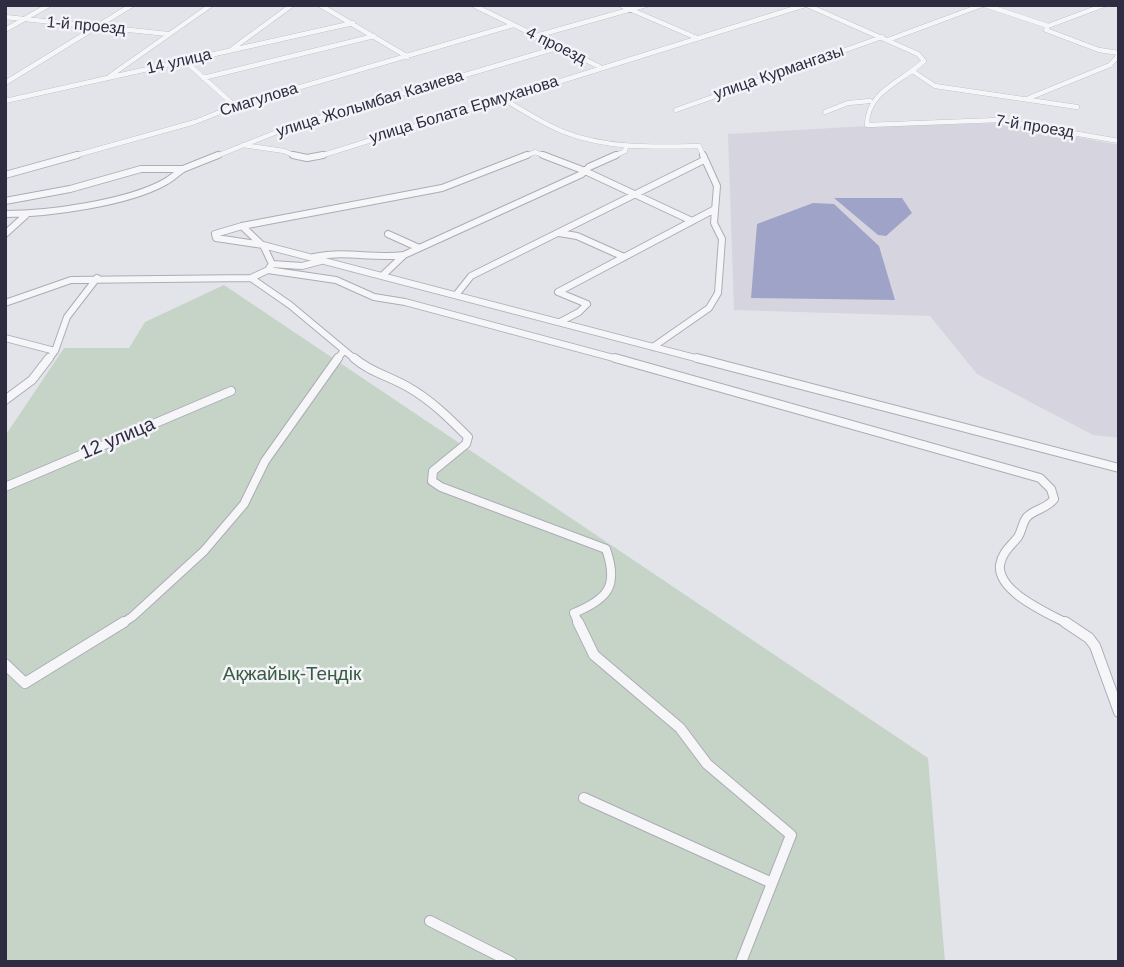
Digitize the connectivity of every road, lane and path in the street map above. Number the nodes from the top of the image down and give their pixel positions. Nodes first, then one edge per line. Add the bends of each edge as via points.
1 (49, 5) edge
2 (132, 5) edge
3 (211, 5) edge
4 (292, 5) edge
5 (320, 5) edge
6 (476, 5) edge
7 (620, 5) edge
8 (646, 5) edge
9 (806, 5) edge
10 (983, 5) edge
11 (1104, 5) edge
12 (630, 10) junction
13 (5, 16) edge
14 (23, 20) junction
15 (353, 23) junction
16 (513, 24) junction
17 (1048, 26) junction
18 (98, 27) junction
19 (5, 30) edge
20 (168, 34) junction
21 (374, 36) junction
22 (536, 36) junction
23 (882, 37) junction
24 (697, 38) junction
25 (888, 40) junction
26 (560, 47) junction
27 (230, 51) junction
28 (1119, 54) edge
29 (408, 57) junction
30 (185, 61) junction
31 (600, 67) junction
32 (914, 72) junction
33 (203, 78) junction
34 (107, 79) junction
35 (5, 83) edge
36 (502, 98) junction
37 (1026, 99) junction
38 (5, 101) edge
39 (870, 101) junction
40 (235, 106) junction
41 (1077, 107) dead end
42 (676, 110) dead end
43 (825, 112) dead end
44 (1119, 142) edge
45 (243, 145) junction
46 (626, 146) junction
47 (704, 160) junction
48 (183, 169) junction
49 (585, 171) junction
50 (5, 175) edge
51 (635, 194) junction
52 (5, 201) edge
53 (716, 208) junction
54 (5, 214) edge
55 (27, 215) junction
56 (692, 221) junction
57 (242, 226) junction
58 (558, 233) junction
59 (5, 234) edge
60 (388, 234) dead end
61 (263, 245) junction
62 (419, 248) junction
63 (404, 255) junction
64 (311, 257) junction
65 (624, 257) junction
66 (322, 261) junction
67 (270, 267) junction
68 (382, 276) junction
69 (97, 278) junction
70 (251, 278) junction
71 (456, 295) junction
72 (5, 303) edge
73 (560, 323) junction
74 (5, 338) edge
75 (653, 347) junction
76 (344, 350) junction
77 (55, 351) junction
78 (231, 391) dead end
79 (5, 400) edge
80 (1119, 468) edge
81 (5, 487) edge
82 (5, 664) edge
83 (1119, 712) edge
84 (584, 798) dead end
85 (772, 883) junction
86 (429, 921) dead end
87 (511, 962) edge
88 (741, 962) edge

1 - 14 street
2 - 18 street
3 - 20 street
4 - 27 street
5 - 15 street
6 - 16 street, 4 проезд
7 - 12 street
8 - 12 street
9 - 23 street
9 - 24 street, улица Болата Ермуханова
10 - 17 street
10 - 25 street
11 - 17 street
12 - 22 street
12 - 24 street
13 - 14 street, 1-й проезд
14 - 18 street, 1-й проезд
14 - 19 street
15 - 21 street
15 - 27 street, 14 улица
16 - 22 street, 4 проезд
16 - 29 street, Смагулова
17 - 28 street via 1046,30
18 - 20 street, 1-й проезд
18 - 35 street
20 - 34 street
21 - 29 street
21 - 33 street
22 - 26 street, 4 проезд
23 - 25 street
23 - 42 street, улица Курмангазы
24 - 31 street, улица Болата Ермуханова
25 - 32 street via 924,61
26 - 31 street, 4 проезд
26 - 45 street, улица Жолымбая Казиева via 292,126
27 - 30 street, 14 улица
28 - 37 street via 1110,65
29 - 40 street, Смагулова
30 - 33 street
30 - 34 street, 14 улица
31 - 36 street, улица Болата Ермуханова
32 - 37 street via 935,86
32 - 39 street
33 - 40 street
34 - 38 street, 14 улица
36 - 45 street, улица Болата Ермуханова via 313,158 298,159 280,150
36 - 46 street via 563,132
37 - 41 street
39 - 43 street
39 - 44 street, 7-й проезд via 865,112 867,125 998,120
40 - 50 street, Смагулова via 195,122
45 - 48 street, улица Жолымбая Казиева
46 - 47 street via 699,146
46 - 49 street via 625,151
47 - 51 street
47 - 53 street via 718,186
48 - 52 street, улица Жолымбая Казиева via 149,167
48 - 55 street, улица Жолымбая Казиева via 159,185
49 - 51 street
49 - 57 street via 530,152 442,188
49 - 62 street
51 - 56 street
51 - 58 street
53 - 56 street
53 - 75 street via 714,223 722,239 718,293 709,308
54 - 55 street, улица Жолымбая Казиева
55 - 59 street
56 - 65 street
57 - 61 street
57 - 61 street via 215,234 216,238
58 - 65 street via 577,236
58 - 71 street via 471,276
60 - 62 street
61 - 64 street
61 - 67 street
62 - 63 street
63 - 64 street via 380,258 338,252
63 - 68 street
64 - 66 street
65 - 73 street via 558,292 587,304
66 - 67 street
66 - 68 street
67 - 70 street
67 - 83 street via 541,337 1040,478 1054,499 1028,516 1003,554 1003,582 1090,639
68 - 71 street
69 - 70 street
69 - 72 street via 71,280
69 - 77 street via 67,317
70 - 76 street
71 - 73 street
73 - 75 street
74 - 77 street
75 - 80 street
76 - 82 street via 278,440 244,504 204,551 132,617 25,683
76 - 85 street via 367,369 434,403 468,437 466,444 433,471 432,481 606,549 614,567 610,587 598,604 574,612 594,655 680,728 707,764 791,835
77 - 79 street via 32,380
78 - 81 street, 12 улица
84 - 85 street
85 - 88 street
86 - 87 street

